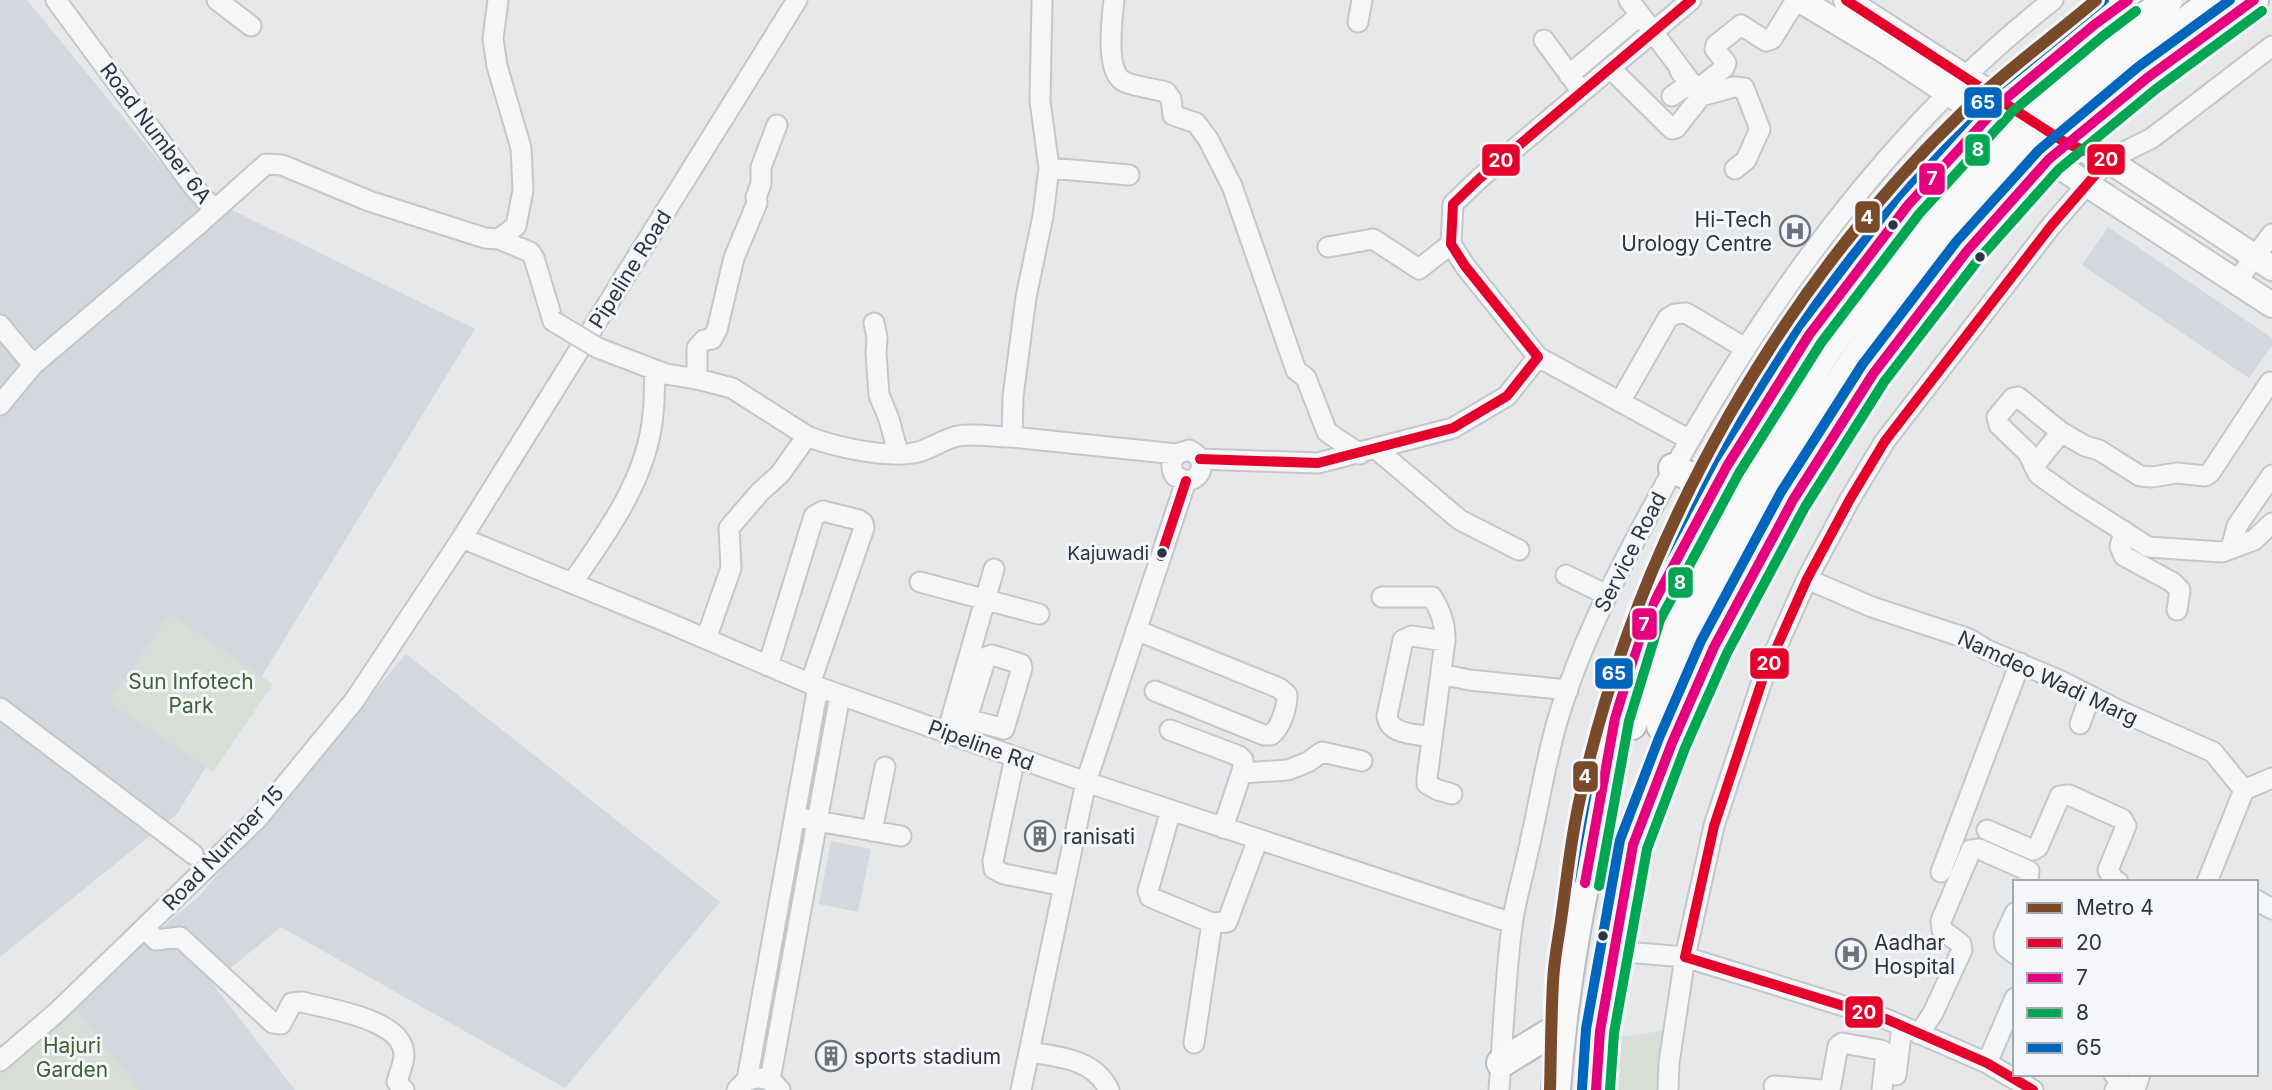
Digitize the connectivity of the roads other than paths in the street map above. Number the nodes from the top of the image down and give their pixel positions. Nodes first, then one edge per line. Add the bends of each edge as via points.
1 (56, 0) edge
2 (217, 0) edge
3 (498, 0) edge
4 (797, 0) edge
5 (1042, 0) edge
6 (1114, 0) edge
7 (1362, 0) edge
8 (1691, 0) edge
9 (1798, 0) edge
10 (1846, 0) edge
11 (1865, 0) edge
12 (2053, 0) edge
13 (2128, 0) edge
14 (2168, 0) edge
15 (2215, 0) edge
16 (2254, 0) edge
17 (1637, 5) edge
18 (1358, 22) dead end
19 (251, 26) dead end
20 (1898, 32) junction
21 (1652, 33) junction
22 (1544, 40) dead end
23 (2071, 45) junction
24 (2272, 46) edge
25 (1610, 68) junction
26 (1569, 75) junction
27 (1965, 76) junction
28 (1693, 86) junction
29 (1582, 92) junction
30 (1948, 94) junction
31 (1672, 96) dead end
32 (2114, 105) junction
33 (1994, 109) junction
34 (777, 125) dead end
35 (2058, 151) junction
36 (2108, 160) junction
37 (1049, 168) junction
38 (1735, 169) dead end
39 (1129, 175) dead end
40 (2087, 184) junction
41 (214, 209) junction
42 (2272, 234) edge
43 (499, 239) junction
44 (1451, 244) junction
45 (1328, 247) dead end
46 (2263, 262) edge
47 (2236, 282) junction
48 (2272, 306) edge
49 (874, 323) dead end
50 (0, 325) edge
51 (1745, 348) junction
52 (1538, 357) junction
53 (33, 365) junction
54 (655, 370) junction
55 (697, 379) junction
56 (2270, 382) dead end
57 (1620, 402) junction
58 (0, 405) edge
59 (2060, 432) junction
60 (807, 436) junction
61 (1012, 437) junction
62 (1689, 440) junction
63 (1367, 451) junction
64 (898, 453) junction
65 (1176, 454) junction
66 (1200, 458) junction
67 (2034, 466) junction
68 (1673, 468) junction
69 (2272, 475) edge
70 (1185, 481) junction
71 (610, 485) dead end
72 (1714, 489) junction
73 (614, 518) junction
74 (2272, 523) edge
75 (2124, 531) junction
76 (462, 538) junction
77 (2231, 549) junction
78 (1519, 550) dead end
79 (993, 569) dead end
80 (1566, 575) dead end
81 (1807, 579) junction
82 (920, 582) dead end
83 (572, 583) junction
84 (1607, 595) junction
85 (1382, 597) dead end
86 (985, 599) junction
87 (2177, 610) dead end
88 (1040, 614) dead end
89 (1136, 630) junction
90 (706, 639) junction
91 (1445, 641) junction
92 (2020, 663) junction
93 (768, 666) junction
94 (1441, 674) junction
95 (814, 685) junction
96 (1568, 690) junction
97 (1155, 691) dead end
98 (840, 695) junction
99 (2090, 696) junction
100 (0, 708) edge
101 (967, 719) dead end
102 (2080, 724) dead end
103 (1170, 730) dead end
104 (954, 735) junction
105 (1432, 737) junction
106 (1015, 757) junction
107 (1362, 761) dead end
108 (885, 767) dead end
109 (1242, 773) junction
110 (2272, 778) edge
111 (1086, 782) junction
112 (2244, 790) junction
113 (1452, 794) dead end
114 (1171, 810) junction
115 (794, 817) junction
116 (817, 821) junction
117 (1223, 828) junction
118 (1987, 830) dead end
119 (872, 831) junction
120 (901, 836) dead end
121 (1595, 836) junction
122 (1258, 839) junction
123 (1633, 845) junction
124 (193, 854) dead end
125 (1941, 872) dead end
126 (2213, 879) edge
127 (2028, 880) edge
128 (2114, 880) edge
129 (1064, 886) junction
130 (2013, 917) edge
131 (1212, 923) junction
132 (1512, 923) junction
133 (145, 928) junction
134 (1613, 951) junction
135 (2013, 952) edge
136 (1685, 957) junction
137 (2013, 1003) edge
138 (1560, 1027) junction
139 (1910, 1030) junction
140 (1194, 1043) dead end
141 (1029, 1052) junction
142 (0, 1061) edge
143 (1987, 1063) junction
144 (2013, 1075) edge
145 (2015, 1076) edge
146 (1500, 1077) edge
147 (742, 1085) edge
148 (775, 1085) edge
149 (1774, 1086) dead end
150 (404, 1090) edge
151 (1021, 1090) edge
152 (1109, 1090) edge
153 (1556, 1090) edge
154 (1596, 1090) edge
155 (1668, 1090) edge
156 (1822, 1090) edge
157 (1830, 1090) edge
158 (1882, 1090) edge
159 (1895, 1090) edge
160 (2033, 1090) edge

1 - 41 street, Road Number 6A
2 - 19 street
3 - 43 street via 497,66 521,148 523,190 516,226
4 - 76 street, Pipeline Road
5 - 37 street via 1040,101
6 - 63 street via 1113,69 1122,80 1166,92 1173,115 1196,123 1208,139 1232,186 1296,370 1306,378 1327,432
7 - 18 street
8 - 21 street
9 - 28 street via 1772,39 1766,41 1741,25 1716,45 1726,63 1724,68
9 - 30 main road
10 - 20 main road
11 - 20 street via 1899,25
12 - 27 street, Service Road
13 - 23 highway
14 - 121 highway, bridge via 2016,120 1926,219 1829,347 1748,476 1668,625
15 - 123 highway, bridge via 2038,137 1948,237 1853,362 1772,489 1693,637 1660,729
16 - 32 highway
17 - 21 street
17 - 26 street
20 - 27 main road
21 - 25 street
21 - 28 street via 1664,61 1673,62
22 - 26 street
23 - 32 highway via 2068,69 2073,85
23 - 33 highway
24 - 36 street via 2152,138
25 - 28 street via 1672,129
25 - 29 street
26 - 29 street
27 - 30 street, Service Road
27 - 33 main road
28 - 31 street
28 - 38 street via 1744,88 1760,129 1746,160
29 - 44 street via 1453,204
30 - 33 main road
30 - 51 street, Service Road via 1902,141 1805,260
32 - 35 highway
33 - 35 main road
33 - 72 highway via 1908,205 1809,335
34 - 55 street via 761,167 757,203 734,258 717,330 697,348
35 - 36 main road
35 - 40 main road
35 - 123 highway via 1967,251 1873,374 1793,500 1714,647
36 - 40 street
36 - 46 main road
37 - 39 street
37 - 61 street via 1026,297
40 - 47 main road
40 - 81 street via 1885,440
41 - 43 street via 258,169 273,163 369,201
41 - 53 street, Road Number 6A
42 - 46 street
43 - 54 street, bridge via 534,258 553,321 598,348
44 - 45 street via 1419,269 1373,239
44 - 52 street
46 - 47 street
47 - 48 main road
49 - 64 street via 878,396
50 - 53 street
51 - 57 street via 1686,313 1675,314 1668,318
51 - 62 street, Service Road
52 - 57 street
52 - 63 street via 1507,396 1453,428
53 - 58 street, Road Number 6A
54 - 55 street
54 - 73 street via 647,449
55 - 60 street via 732,388
56 - 59 street via 2205,476 2140,475
57 - 62 street
59 - 67 street
59 - 67 street via 2018,397 1997,416 1999,425 2028,453
60 - 64 street via 878,453
60 - 90 street via 780,474 729,528 731,568
61 - 64 street via 958,436 916,453
61 - 65 street
62 - 68 street, Service Road
63 - 66 street via 1318,463
63 - 78 street via 1460,520
65 - 66 street via 1189,450
65 - 70 street via 1171,469
66 - 70 street via 1201,471
67 - 75 street via 2038,474
68 - 72 highway
68 - 84 street, Service Road
69 - 77 street via 2237,526
70 - 89 street
71 - 73 street via 620,491 611,512
72 - 121 highway via 1647,615 1615,718
73 - 83 street
74 - 77 street via 2254,540
75 - 77 street via 2148,547
75 - 87 street via 2120,547 2124,556 2180,590
76 - 83 street, Pipeline Rd
76 - 133 street, Road Number 15 via 345,711 258,818
79 - 86 street
80 - 84 street
81 - 92 street, Namdeo Wadi Marg via 1872,607 1969,639
81 - 136 street via 1763,678 1714,826
82 - 86 street
83 - 90 street, Pipeline Rd
84 - 96 street, Service Road
85 - 91 street via 1432,597 1441,611
86 - 88 street
86 - 104 street
89 - 97 street via 1279,688 1287,695 1287,703 1270,736
89 - 111 street
90 - 93 street, Pipeline Rd
91 - 94 street
91 - 105 street via 1412,636 1403,640 1387,716 1391,727
92 - 99 street, Namdeo Wadi Marg
92 - 125 street
93 - 95 street, Pipeline Rd
93 - 95 street via 814,516 823,511 859,520 864,528
94 - 96 street
94 - 105 street
95 - 98 street, Pipeline Rd
95 - 115 street
96 - 132 street, Service Road
98 - 104 street, Pipeline Rd
98 - 116 street
99 - 102 street
99 - 112 street, Namdeo Wadi Marg via 2213,752
100 - 124 street
101 - 104 street
103 - 109 street via 1239,756
104 - 106 street, Pipeline Rd
105 - 113 street via 1427,784
106 - 111 street, Pipeline Rd
106 - 129 street via 993,861 995,870
107 - 109 street via 1322,752 1288,770
108 - 119 street
109 - 117 street
110 - 112 street
111 - 114 street, Pipeline Rd
111 - 129 street
112 - 126 street
114 - 117 street, Pipeline Rd
114 - 131 street via 1150,897
115 - 116 street
115 - 147 street
116 - 119 street
116 - 148 street
117 - 122 street, Pipeline Rd
118 - 128 street via 2034,850 2060,796 2070,795 2122,819 2126,826 2108,870
119 - 120 street
121 - 138 highway
122 - 131 street via 1227,922
122 - 132 street, Pipeline Rd
123 - 134 highway
127 - 139 street via 2029,871 1972,850 1941,921 1942,930 1961,944 1962,950 1933,1013
129 - 141 street
130 - 135 street via 2004,937 2005,946
131 - 140 street
132 - 146 street, Service Road
133 - 142 street, Road Number 15
133 - 150 street via 156,940 180,937 273,1024 281,1024 292,1003 302,1002 369,1019 397,1036 404,1055 397,1082
134 - 136 street
134 - 154 highway
136 - 139 street
136 - 155 street
137 - 143 street
138 - 146 highway
138 - 153 highway
139 - 143 street
139 - 159 street
141 - 151 street
141 - 152 street via 1087,1066
143 - 144 street
145 - 160 street
147 - 148 street via 763,1078
149 - 156 street
157 - 158 street via 1842,1043 1886,1053

